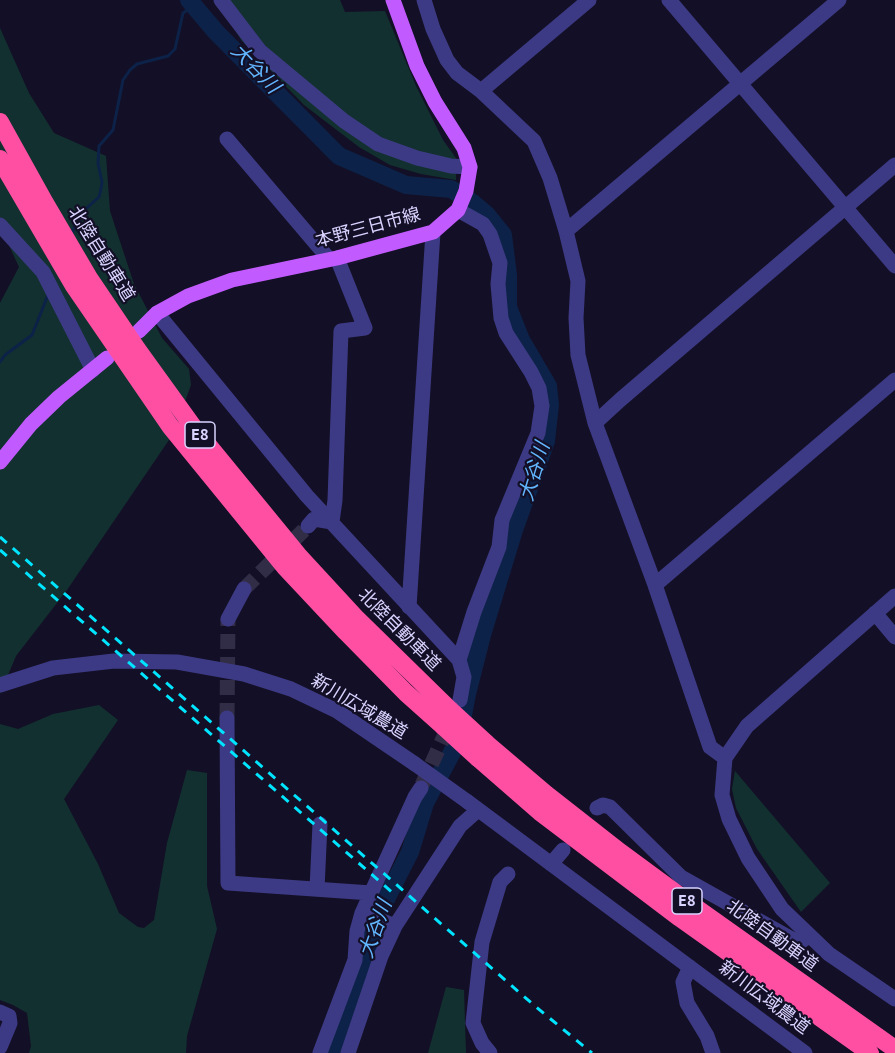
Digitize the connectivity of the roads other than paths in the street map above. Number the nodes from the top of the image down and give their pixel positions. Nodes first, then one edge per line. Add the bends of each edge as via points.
1 (221, 0) edge
2 (393, 0) edge
3 (424, 0) edge
4 (589, 0) edge
5 (669, 0) edge
6 (838, 0) edge
7 (740, 84) junction
8 (482, 91) junction
9 (0, 122) edge
10 (227, 138) dead end
11 (0, 159) edge
12 (895, 165) edge
13 (470, 167) junction
14 (845, 207) junction
15 (458, 210) junction
16 (0, 225) edge
17 (566, 231) junction
18 (433, 232) junction
19 (333, 259) junction
20 (895, 266) edge
21 (157, 313) junction
22 (139, 331) dead end
23 (107, 358) dead end
24 (93, 370) junction
25 (895, 381) edge
26 (595, 423) junction
27 (0, 462) edge
28 (332, 522) junction
29 (308, 526) tunnel mouth
30 (655, 585) junction
31 (244, 589) tunnel mouth
32 (895, 596) edge
33 (409, 607) junction
34 (875, 613) junction
35 (228, 619) tunnel mouth
36 (895, 637) edge
37 (459, 660) junction
38 (0, 685) edge
39 (451, 712) junction
40 (227, 718) tunnel mouth
41 (482, 751) junction
42 (725, 758) junction
43 (421, 788) tunnel mouth
44 (473, 806) junction
45 (597, 808) dead end
46 (320, 824) dead end
47 (563, 850) dead end
48 (551, 864) junction
49 (508, 874) dead end
50 (317, 889) junction
51 (371, 893) junction
52 (362, 913) junction
53 (395, 926) junction
54 (808, 936) junction
55 (690, 967) junction
56 (895, 999) edge
57 (0, 1012) edge
58 (0, 1047) edge
59 (895, 1049) edge
60 (320, 1053) edge
61 (348, 1053) edge
62 (490, 1053) edge
63 (713, 1053) edge
64 (805, 1053) edge
65 (870, 1053) edge

1 - 13 street via 260,51 378,144 417,158
2 - 13 main road via 417,66 464,148
3 - 8 street via 447,60 457,73
4 - 8 street
5 - 7 street
6 - 7 street
7 - 14 street
7 - 17 street
8 - 17 street via 534,141
9 - 39 highway, 北陸自動車道 / E8 via 89,278 194,428 298,555
10 - 19 street
11 - 39 highway, 北陸自動車道 / E8 via 74,286 170,426 285,567 369,655
12 - 14 street
13 - 15 main road, 本野三日市線
14 - 20 street
14 - 26 street
15 - 18 main road, 本野三日市線
15 - 37 street via 483,224 490,234 500,263 501,318 539,388 542,406 538,433 502,520 499,547
16 - 24 street via 43,272
17 - 26 street via 578,281 578,355
18 - 19 main road, 本野三日市線
18 - 33 street
19 - 21 main road, 本野三日市線 via 232,280 188,296
19 - 28 street via 365,328 341,331
21 - 22 main road, 本野三日市線
21 - 28 street via 306,496
23 - 24 main road
24 - 27 main road via 31,424
25 - 30 street
26 - 30 street
28 - 29 street via 314,519
28 - 33 street
30 - 42 street via 710,747
31 - 35 street
32 - 34 street
33 - 37 street
34 - 36 street
34 - 42 street via 747,726
37 - 39 street via 464,677
38 - 44 street, 新川広域農道, bridge via 53,668 114,661 177,662 244,674 291,689 337,711
39 - 41 highway, 北陸自動車道 / E8, bridge
40 - 50 street via 228,883
41 - 59 highway, 北陸自動車道 / E8
41 - 65 highway, 北陸自動車道 / E8 via 540,812
42 - 54 street via 723,795 729,819 748,858 782,909
43 - 51 street
44 - 48 street, 新川広域農道
44 - 53 street
45 - 54 street via 610,807 681,877 799,943
46 - 50 street
47 - 48 street
48 - 55 street, 新川広域農道
49 - 62 street via 500,882 482,942 473,1023
50 - 51 street
51 - 52 street
52 - 53 street
52 - 60 street via 355,960
53 - 61 street
54 - 56 street
55 - 63 street via 682,982 687,1003 708,1036
55 - 64 street, 新川広域農道
57 - 58 street via 9,1016 10,1023

